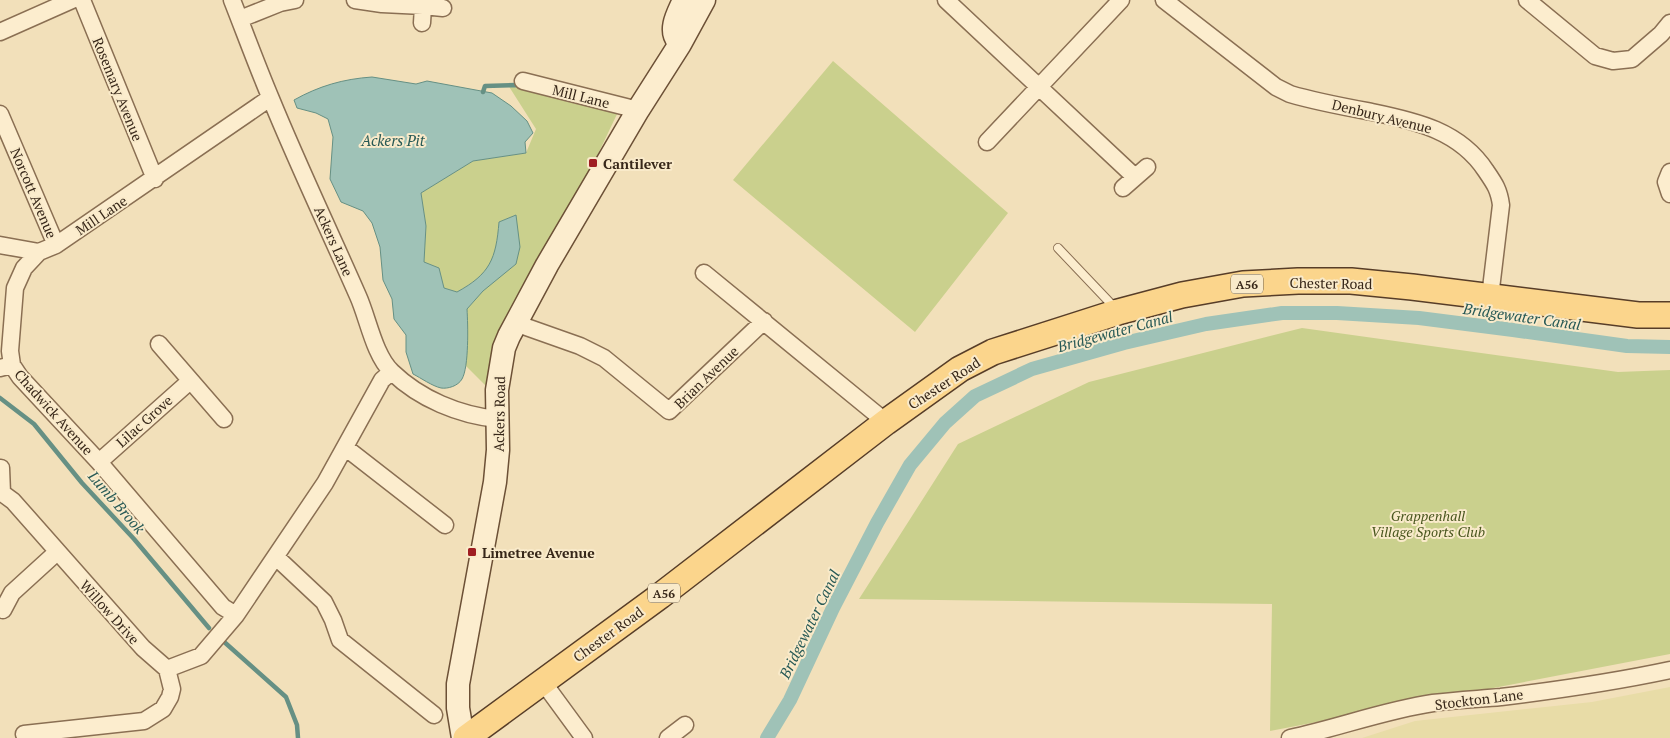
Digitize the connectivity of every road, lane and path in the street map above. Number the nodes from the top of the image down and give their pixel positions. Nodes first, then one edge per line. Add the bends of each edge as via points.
1 (72, 0) edge
2 (82, 0) edge
3 (232, 0) edge
4 (295, 0) edge
5 (355, 0) edge
6 (684, 0) edge
7 (704, 0) edge
8 (946, 0) edge
9 (1121, 0) edge
10 (1164, 0) edge
11 (1527, 0) edge
12 (423, 6) junction
13 (443, 8) dead end
14 (240, 19) junction
15 (422, 23) dead end
16 (1670, 23) edge
17 (0, 32) edge
18 (680, 44) junction
19 (522, 82) dead end
20 (1039, 87) junction
21 (270, 98) junction
22 (638, 110) junction
23 (0, 114) edge
24 (987, 142) dead end
25 (1670, 172) edge
26 (154, 179) junction
27 (1123, 188) dead end
28 (1670, 194) edge
29 (0, 245) edge
30 (56, 245) junction
31 (1058, 248) dead end
32 (39, 252) junction
33 (704, 272) dead end
34 (1490, 297) junction
35 (1118, 312) junction
36 (1670, 315) edge
37 (764, 321) junction
38 (516, 323) junction
39 (159, 344) dead end
40 (6, 366) edge
41 (391, 372) junction
42 (190, 381) junction
43 (224, 419) dead end
44 (497, 419) junction
45 (886, 422) junction
46 (346, 448) junction
47 (99, 462) junction
48 (1, 468) dead end
49 (1, 493) edge
50 (445, 525) dead end
51 (57, 552) junction
52 (276, 557) junction
53 (3, 610) dead end
54 (236, 615) junction
55 (167, 669) junction
56 (1670, 670) edge
57 (543, 682) junction
58 (434, 715) dead end
59 (685, 725) dead end
60 (24, 734) dead end
61 (464, 738) edge
62 (584, 738) edge
63 (668, 738) edge
64 (1290, 738) edge

1 - 17 street
2 - 26 street, Rosemary Avenue
3 - 14 street, Ackers Lane
4 - 14 street
5 - 12 street
6 - 18 street via 674,27 675,38
7 - 18 street, Ackers Road
8 - 20 street
9 - 20 street
10 - 34 street, Denbury Avenue via 1276,87 1290,94 1414,121 1441,130 1466,147 1500,191
11 - 16 street via 1595,56 1613,61 1632,58
12 - 13 street
12 - 15 street
14 - 21 street, Ackers Lane
18 - 22 street, Ackers Road
19 - 22 street, Mill Lane
20 - 24 street
20 - 27 street via 1141,172
21 - 26 street, Mill Lane
21 - 41 street, Ackers Lane via 360,299 372,336
22 - 38 street, Ackers Road
23 - 30 street, Norcott Avenue
25 - 28 street via 1666,182
26 - 30 street, Mill Lane
29 - 32 street
30 - 32 street, Mill Lane
31 - 35 lane
32 - 40 street, Mill Lane via 24,268 15,288
33 - 37 street
34 - 35 main road, Chester Road / A56 via 1351,281 1298,281 1243,284 1182,295
34 - 36 main road, Chester Road / A56
35 - 45 main road, Chester Road / A56 via 993,352 960,370
37 - 38 street, Brian Avenue via 669,412 604,358
37 - 45 street
38 - 44 street, Ackers Road via 504,348 499,370
39 - 42 street
40 - 47 street, Chadwick Avenue
41 - 44 street, Ackers Lane via 423,396 466,414
41 - 46 street via 382,380
42 - 43 street
42 - 47 street, Lilac Grove
44 - 61 street, Ackers Road via 495,482 458,684 458,714
45 - 57 main road, Chester Road / A56
46 - 50 street
46 - 52 street
47 - 54 street, Chadwick Avenue via 223,607
48 - 49 street, Willow Drive
49 - 51 street, Willow Drive via 13,501
51 - 53 street via 12,593
51 - 55 street, Willow Drive via 143,648
52 - 54 street
52 - 58 street via 324,602 340,640
54 - 55 street via 200,656
55 - 60 street via 172,689 170,697 163,710 144,721
56 - 64 street, Stockton Lane via 1621,680 1433,704
57 - 61 main road, Chester Road / A56
57 - 62 street
59 - 63 street

